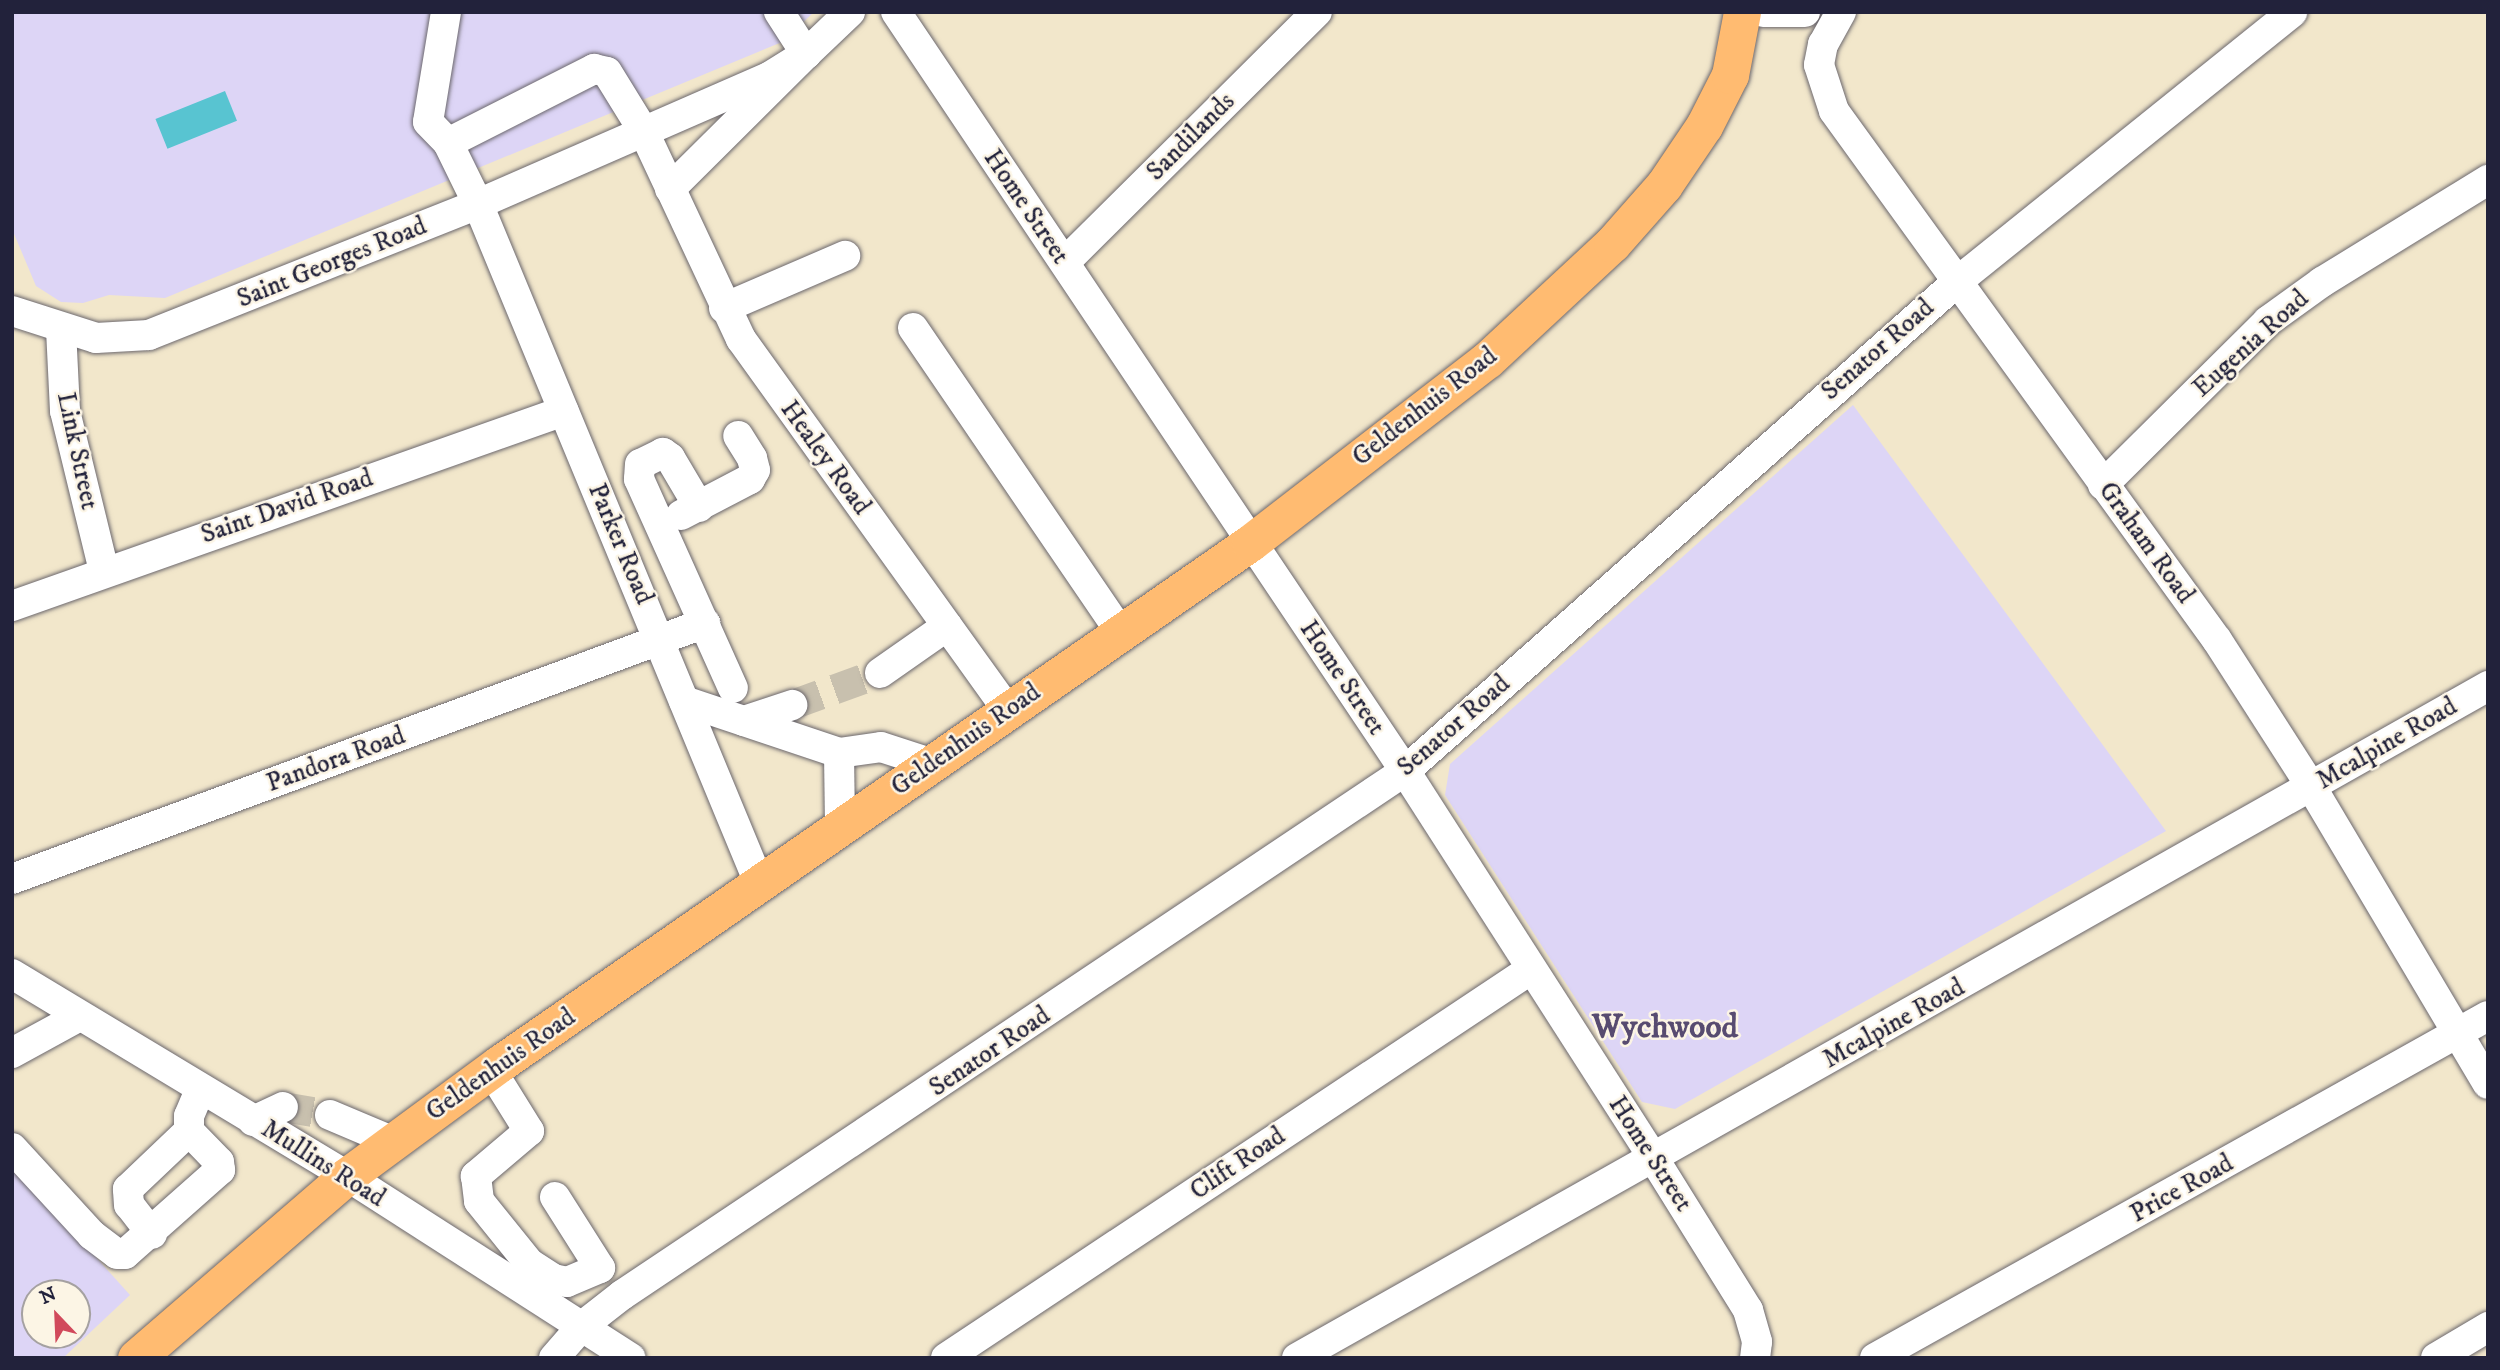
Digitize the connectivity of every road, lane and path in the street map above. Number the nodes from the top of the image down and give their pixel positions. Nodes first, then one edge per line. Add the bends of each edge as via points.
1 (446, 12) edge
2 (779, 12) edge
3 (850, 12) edge
4 (896, 12) edge
5 (1317, 12) edge
6 (1742, 12) edge
7 (1805, 12) edge
8 (1841, 12) edge
9 (2292, 12) edge
10 (1765, 13) edge
11 (806, 54) junction
12 (1734, 63) junction
13 (644, 132) junction
14 (448, 143) junction
15 (2488, 180) edge
16 (670, 189) junction
17 (478, 204) junction
18 (845, 256) dead end
19 (1065, 262) junction
20 (1958, 281) junction
21 (724, 308) junction
22 (12, 311) edge
23 (914, 328) dead end
24 (61, 329) junction
25 (564, 411) junction
26 (738, 436) dead end
27 (2103, 485) junction
28 (699, 507) junction
29 (662, 523) junction
30 (1250, 543) junction
31 (104, 571) junction
32 (12, 606) edge
33 (705, 623) junction
34 (947, 626) junction
35 (1121, 633) junction
36 (659, 640) junction
37 (880, 673) tunnel mouth
38 (2488, 685) edge
39 (733, 688) dead end
40 (684, 701) junction
41 (792, 705) tunnel mouth
42 (1008, 710) junction
43 (744, 721) junction
44 (839, 752) junction
45 (933, 764) junction
46 (1405, 771) junction
47 (2312, 788) junction
48 (840, 829) junction
49 (12, 879) edge
50 (760, 885) junction
51 (1530, 970) junction
52 (12, 974) edge
53 (80, 1016) junction
54 (2488, 1016) edge
55 (2458, 1034) junction
56 (21, 1040) edge
57 (491, 1070) junction
58 (2488, 1084) edge
59 (200, 1090) junction
60 (283, 1107) tunnel mouth
61 (330, 1115) tunnel mouth
62 (253, 1121) junction
63 (189, 1131) junction
64 (394, 1142) junction
65 (12, 1148) edge
66 (1654, 1159) junction
67 (347, 1176) junction
68 (555, 1197) dead end
69 (152, 1234) junction
70 (600, 1268) junction
71 (622, 1295) junction
72 (581, 1327) junction
73 (2488, 1327) edge
74 (136, 1358) edge
75 (555, 1358) edge
76 (631, 1358) edge
77 (946, 1358) edge
78 (1297, 1358) edge
79 (1755, 1358) edge
80 (1875, 1358) edge
81 (2435, 1358) edge

1 - 14 street, Parker Road via 427,114 432,130
2 - 11 street
3 - 11 street
4 - 19 street, Home Street
5 - 19 street, Sandilands
6 - 12 main road, Geldenhuis Road
7 - 10 street
8 - 20 street, Graham Road via 1823,44 1822,84 1844,128
9 - 20 street, Senator Road
10 - 12 main road, Geldenhuis Road
11 - 13 street via 776,73
11 - 16 street
12 - 30 main road, Geldenhuis Road via 1698,135 1664,185 1612,244 1469,374
13 - 14 street, Healey Road via 602,69
13 - 16 street, Healey Road
13 - 17 street, Saint Georges Road
14 - 17 street, Parker Road
15 - 27 street, Eugenia Road via 2322,282 2268,321
16 - 21 street, Healey Road
17 - 24 street, Saint Georges Road via 149,335 96,338
17 - 25 street, Parker Road
18 - 21 street
19 - 30 street, Home Street
20 - 27 street, Graham Road
20 - 46 street, Senator Road
21 - 34 street, Healey Road via 803,429
22 - 24 street, Saint Georges Road
23 - 35 street
24 - 31 street, Link Street via 65,411
25 - 31 street, Saint David Road
25 - 36 street, Parker Road
26 - 28 street via 755,470 750,479
27 - 47 street, Graham Road via 2217,640
28 - 29 street
28 - 29 street via 677,466 663,453 640,464 638,471
29 - 33 street
30 - 35 main road, Geldenhuis Road
30 - 46 street, Home Street
31 - 32 street, Saint David Road
33 - 36 street, Pandora Road
33 - 39 street
34 - 37 street
34 - 42 street, Healey Road
35 - 42 main road, Geldenhuis Road
36 - 40 street, Parker Road
36 - 49 street, Pandora Road
38 - 47 street, Mcalpine Road
40 - 43 street
40 - 50 street, Parker Road
41 - 43 street
42 - 45 main road, Geldenhuis Road
43 - 44 street
44 - 45 street via 881,747
44 - 48 street
45 - 48 main road, Geldenhuis Road
46 - 51 street, Home Street
46 - 71 street, Senator Road
47 - 55 street, Graham Road
47 - 66 street, Mcalpine Road
48 - 50 main road, Geldenhuis Road
50 - 57 main road, Geldenhuis Road
51 - 66 street, Home Street
51 - 77 street, Clift Road
52 - 53 street, Mullins Road
53 - 56 street
53 - 59 street, Mullins Road
54 - 55 street, Price Road
55 - 58 street, Graham Road
55 - 80 street, Price Road
57 - 64 main road, Geldenhuis Road
57 - 70 street via 529,1131 480,1171 475,1181 479,1201 516,1250 554,1279 579,1279
59 - 62 street, Mullins Road
59 - 63 street via 188,1116
60 - 62 street
61 - 64 street
62 - 67 street, Mullins Road
63 - 69 street via 128,1189 129,1205
63 - 69 street via 219,1162 220,1170
64 - 67 main road, Geldenhuis Road
65 - 69 street via 92,1235 117,1254 132,1251
66 - 78 street, Mcalpine Road
66 - 79 street, Home Street via 1748,1310 1757,1342
67 - 72 street, Mullins Road
67 - 74 main road, Geldenhuis Road
68 - 70 street
70 - 71 street
71 - 72 street, Senator Road
72 - 75 street, Senator Road
72 - 76 street, Mullins Road
73 - 81 street

